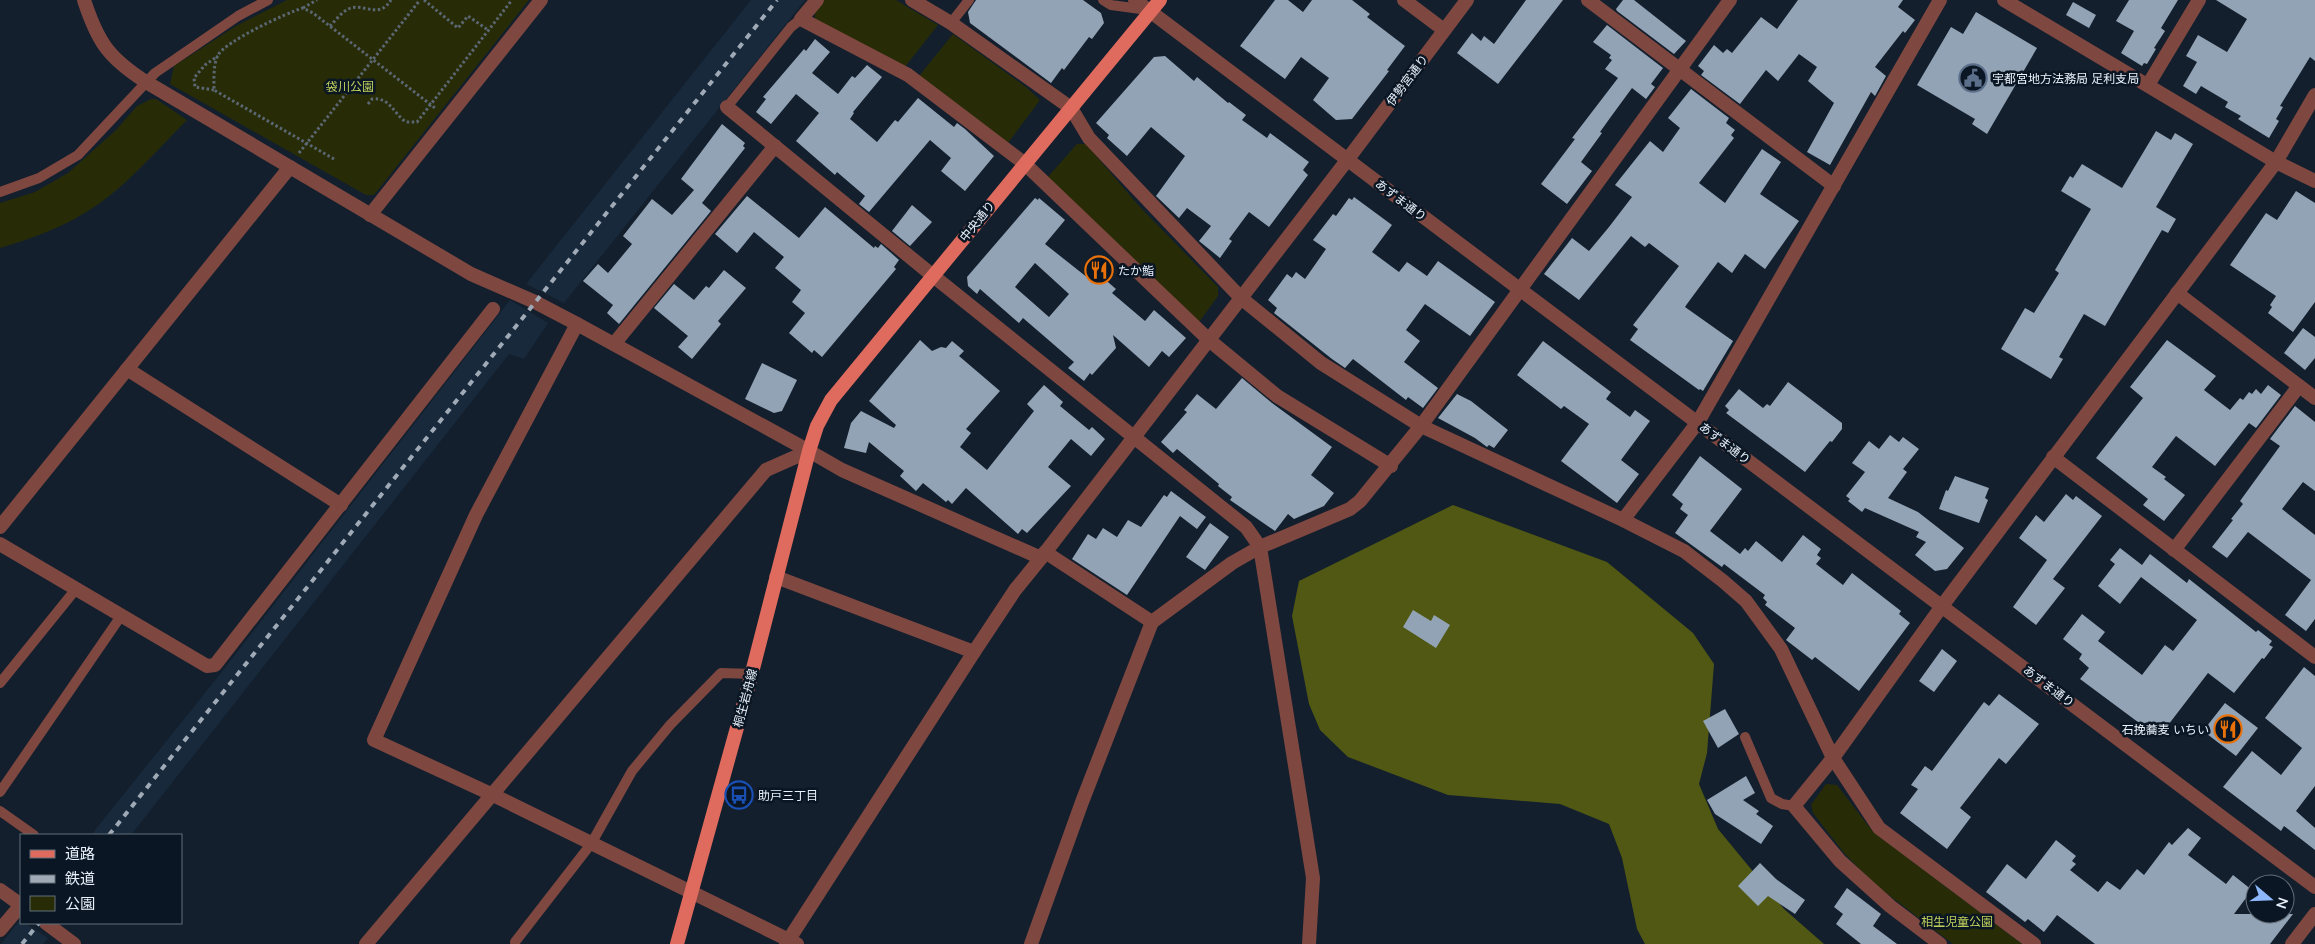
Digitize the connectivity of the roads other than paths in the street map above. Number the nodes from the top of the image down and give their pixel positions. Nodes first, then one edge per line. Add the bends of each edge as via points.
1 (84, 0) edge
2 (268, 0) edge
3 (541, 0) edge
4 (817, 0) edge
5 (912, 0) edge
6 (969, 0) edge
7 (1104, 0) edge
8 (1135, 0) edge
9 (1404, 0) edge
10 (1467, 0) edge
11 (1588, 0) edge
12 (1730, 0) edge
13 (1940, 0) edge
14 (2004, 0) edge
15 (2199, 0) edge
16 (1152, 4) edge
17 (801, 19) junction
18 (951, 23) junction
19 (1444, 30) junction
20 (1679, 70) junction
21 (146, 82) junction
22 (2148, 85) junction
23 (2315, 95) edge
24 (728, 107) joint
25 (1071, 108) junction
26 (775, 146) junction
27 (1348, 160) junction
28 (294, 161) junction
29 (2276, 162) junction
30 (1024, 163) junction
31 (2315, 181) edge
32 (1834, 186) junction
33 (0, 192) edge
34 (370, 215) junction
35 (932, 275) junction
36 (1520, 288) junction
37 (2177, 294) junction
38 (1241, 298) junction
39 (493, 309) dead end
40 (577, 324) junction
41 (1209, 340) junction
42 (614, 344) junction
43 (127, 369) junction
44 (2299, 386) junction
45 (2315, 398) edge
46 (1698, 422) junction
47 (1421, 426) junction
48 (1132, 438) junction
49 (809, 451) junction
50 (2053, 458) junction
51 (1391, 466) junction
52 (340, 505) junction
53 (1623, 520) junction
54 (0, 527) edge
55 (0, 544) edge
56 (1260, 547) junction
57 (2174, 550) junction
58 (1043, 555) junction
59 (776, 577) junction
60 (76, 589) junction
61 (1942, 606) junction
62 (121, 616) junction
63 (1152, 622) junction
64 (974, 652) junction
65 (2315, 656) edge
66 (752, 674) junction
67 (0, 683) edge
68 (1745, 737) dead end
69 (1834, 758) junction
70 (0, 792) edge
71 (491, 794) junction
72 (1794, 806) junction
73 (0, 811) edge
74 (33, 834) edge
75 (591, 844) junction
76 (2315, 887) edge
77 (0, 890) edge
78 (691, 894) junction
79 (20, 904) edge
80 (20, 906) edge
81 (2315, 914) edge
82 (47, 924) edge
83 (0, 930) edge
84 (515, 942) dead end
85 (790, 943) edge
86 (74, 944) edge
87 (366, 944) edge
88 (677, 944) edge
89 (1031, 944) edge
90 (1309, 944) edge
91 (1940, 944) edge
92 (2034, 944) edge
93 (2292, 944) edge

1 - 21 street via 91,22 109,54
2 - 21 lane via 238,16 155,72
3 - 34 street
4 - 17 street
5 - 18 street
6 - 18 lane
7 - 16 lane via 1111,5
8 - 16 street, あずま通り
9 - 19 street
10 - 19 street, 伊勢宮通り
11 - 20 street
12 - 20 street
13 - 32 street
14 - 22 street
15 - 22 street
16 - 25 main road, 中央通り
16 - 27 street, あずま通り
17 - 24 lane via 791,27
17 - 30 street via 908,75
18 - 25 street
19 - 27 street, 伊勢宮通り
20 - 32 street
20 - 36 street
21 - 28 street
21 - 33 lane via 78,155 39,178
22 - 29 street
23 - 29 street
24 - 26 street
25 - 30 main road, 中央通り
25 - 38 street via 1089,138
26 - 35 street
26 - 42 street
27 - 36 street, あずま通り
27 - 38 street, 伊勢宮通り
28 - 34 street
28 - 43 street
29 - 31 street
29 - 37 street
30 - 35 main road, 中央通り
30 - 41 street
32 - 46 street
34 - 40 street via 471,274
35 - 48 street
35 - 49 main road, 中央通り via 831,400
36 - 46 street, あずま通り
36 - 47 street
37 - 44 street
37 - 50 street
38 - 41 street, 伊勢宮通り
38 - 47 street via 1321,363
39 - 52 street
40 - 42 street
40 - 71 street via 476,515 374,740
41 - 48 street, 伊勢宮通り
41 - 51 street via 1277,396
42 - 49 street
43 - 52 street
43 - 54 street
44 - 45 street
44 - 57 street
46 - 53 street
46 - 61 street, あずま通り
47 - 51 street
47 - 53 street
48 - 56 street via 1246,527
48 - 58 street, 伊勢宮通り
49 - 58 street via 842,470
49 - 59 main road, 桐生岩舟線
49 - 71 street via 766,470
50 - 57 street
50 - 61 street
51 - 56 street via 1350,510
52 - 62 street via 215,664 207,666
53 - 69 street via 1684,551 1746,601 1781,649
55 - 60 street
56 - 63 street via 1232,563
56 - 90 street via 1312,878
57 - 65 street
58 - 63 street
58 - 64 street, 伊勢宮通り
59 - 64 street
59 - 66 main road, 桐生岩舟線
60 - 62 street
60 - 67 lane
61 - 69 street
61 - 76 street, あずま通り
62 - 70 lane
63 - 89 street
64 - 85 street, 伊勢宮通り
66 - 75 lane via 722,673 670,725 632,771
66 - 78 main road, 桐生岩舟線
68 - 72 lane via 1771,798
69 - 72 street
69 - 92 street via 1880,828
71 - 75 street
71 - 87 street
72 - 91 street via 1840,861 1890,906
73 - 74 lane
75 - 78 street
75 - 84 lane
77 - 79 street
78 - 85 street
78 - 88 main road, 桐生岩舟線
80 - 83 street
81 - 93 street
82 - 86 street

